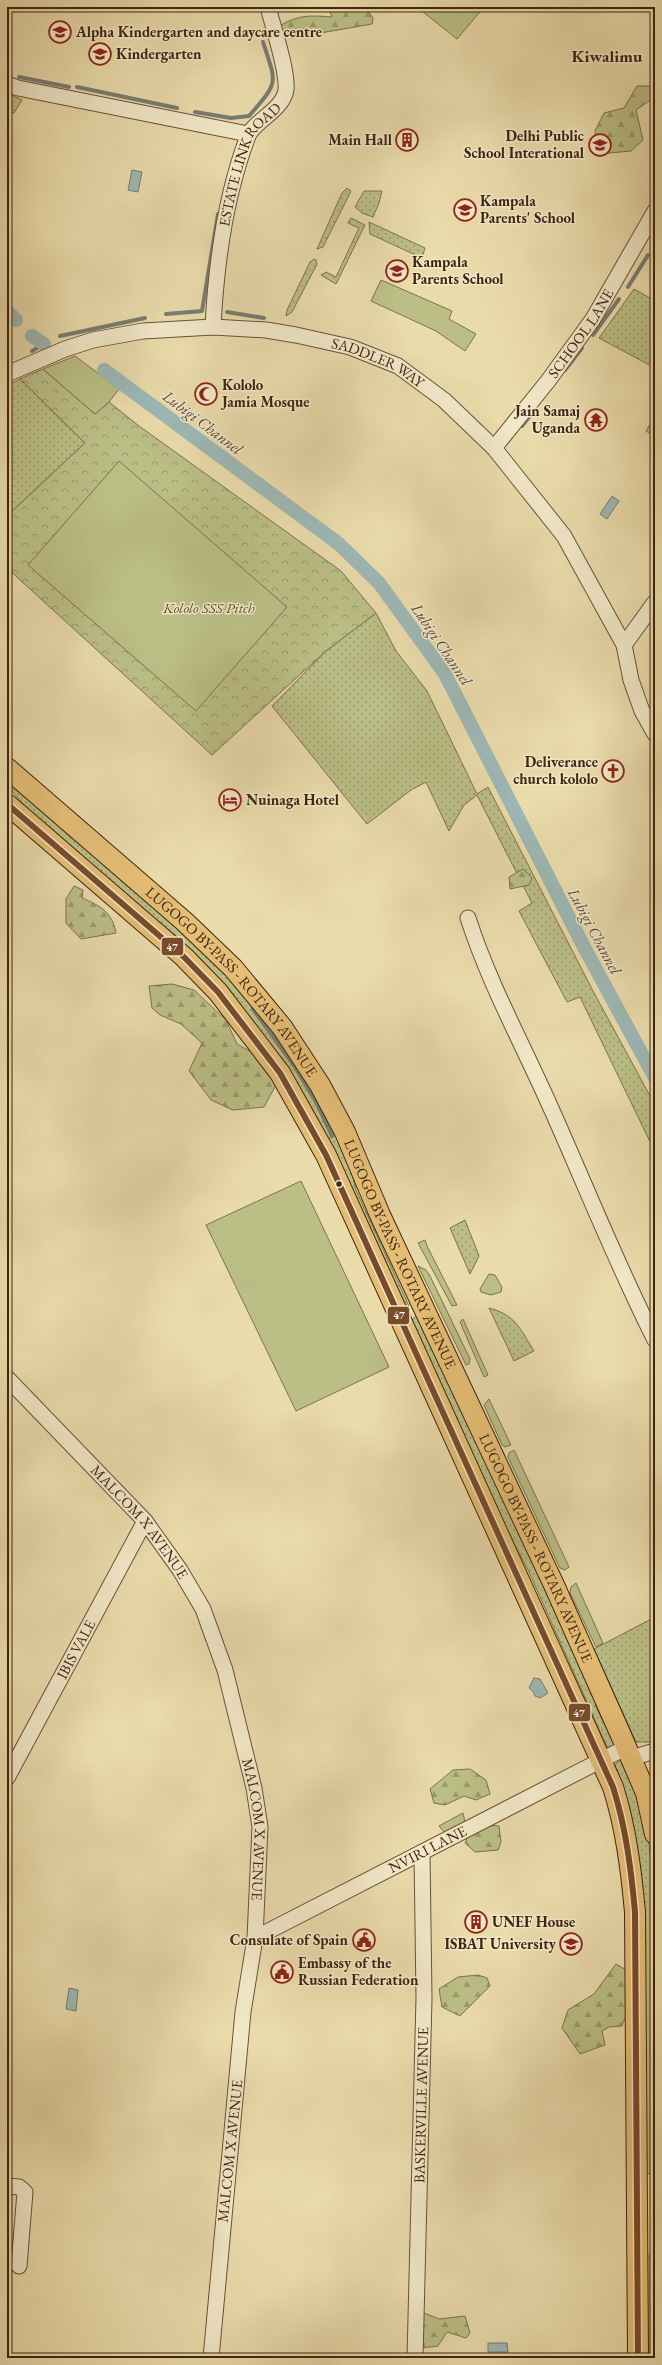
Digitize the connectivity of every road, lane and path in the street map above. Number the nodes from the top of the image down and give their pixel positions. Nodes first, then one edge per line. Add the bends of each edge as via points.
1 (268, 7) edge
2 (7, 84) edge
3 (248, 134) junction
4 (655, 211) edge
5 (213, 327) junction
6 (7, 374) edge
7 (494, 448) junction
8 (655, 602) edge
9 (624, 645) junction
10 (655, 734) edge
11 (7, 768) edge
12 (7, 804) edge
13 (468, 918) dead end
14 (421, 1303) junction
15 (399, 1317) junction
16 (655, 1340) edge
17 (7, 1378) edge
18 (145, 1521) junction
19 (655, 1751) edge
20 (629, 1752) junction
21 (602, 1761) junction
22 (7, 1778) edge
23 (655, 1834) edge
24 (422, 1853) junction
25 (255, 1938) junction
26 (7, 2186) edge
27 (19, 2266) dead end
28 (211, 2358) edge
29 (414, 2358) edge
30 (638, 2358) edge

1 - 3 street, ESTATE LINK ROAD via 285,74 285,92 275,108
2 - 3 street
3 - 5 street, ESTATE LINK ROAD via 221,244
4 - 7 street, SCHOOL LANE via 593,319 548,382
5 - 6 street, SADDLER WAY via 143,331 93,340 64,349
5 - 7 street, SADDLER WAY via 266,330 296,335 350,347 385,360 420,381
7 - 9 street, SADDLER WAY via 564,536
8 - 9 street
9 - 10 street, SADDLER WAY via 631,680 646,721
11 - 14 main road, LUGOGO BY-PASS - ROTARY AVENUE via 200,936 244,980 282,1027 320,1085 345,1132
12 - 15 main road, LUGOGO BY-PASS - ROTARY AVENUE via 184,957 241,1019 280,1073 318,1139
13 - 16 street via 479,951 550,1105 608,1242
14 - 15 main road via 418,1310 412,1314
14 - 20 main road, LUGOGO BY-PASS - ROTARY AVENUE via 554,1585
15 - 21 main road, LUGOGO BY-PASS - ROTARY AVENUE
17 - 18 street, MALCOM X AVENUE
18 - 22 street, IBIS VALE
18 - 25 street, MALCOM X AVENUE via 180,1570 203,1609 225,1670 246,1749 260,1827
19 - 20 street, NVIRI LANE
20 - 21 street, NVIRI LANE
20 - 23 main road, LUGOGO BY-PASS - ROTARY AVENUE via 646,1793
21 - 24 street, NVIRI LANE
21 - 30 main road, LUGOGO BY-PASS - ROTARY AVENUE via 622,1815 635,1912
24 - 25 street, NVIRI LANE
24 - 29 street, BASKERVILLE AVENUE via 424,1998
25 - 28 street, MALCOM X AVENUE via 243,2012
26 - 27 street via 19,2187 25,2192

